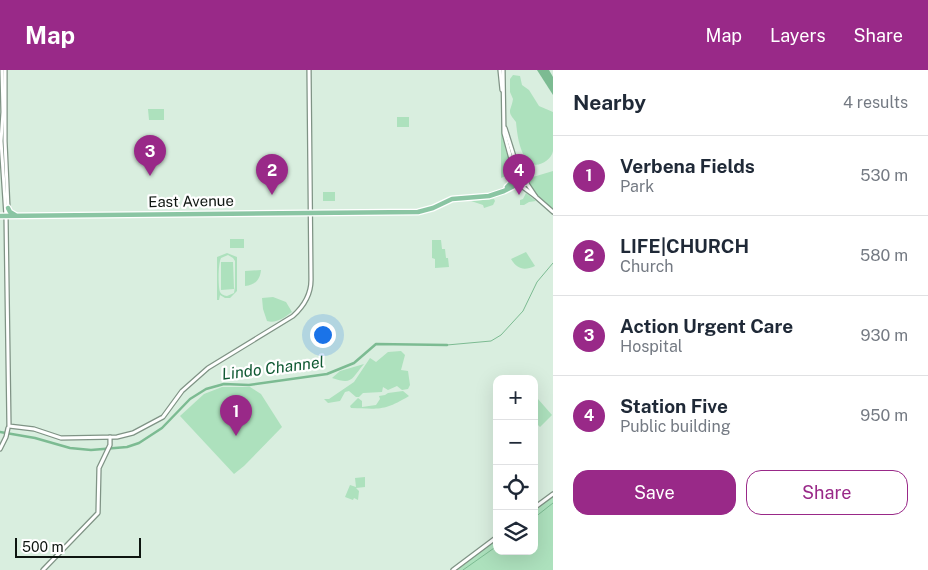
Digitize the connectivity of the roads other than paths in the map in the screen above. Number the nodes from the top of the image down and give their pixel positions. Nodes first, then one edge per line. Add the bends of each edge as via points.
1 (4, 70) edge
2 (308, 70) edge
3 (502, 70) edge
4 (503, 121) junction
5 (525, 179) junction
6 (518, 181) junction
7 (536, 196) junction
8 (8, 208) junction
9 (311, 212) junction
10 (553, 212) edge
11 (0, 216) edge
12 (6, 216) junction
13 (19, 216) junction
14 (8, 427) junction
15 (110, 437) junction
16 (0, 449) edge
17 (553, 494) edge
18 (538, 505) edge
19 (493, 539) edge
20 (43, 570) edge
21 (453, 570) edge

1 - 8 street
1 - 12 street via 1,141
2 - 9 street
3 - 4 street
4 - 5 street via 515,161
4 - 6 street
5 - 6 main road
5 - 6 main road via 520,175
5 - 7 street
6 - 7 street
6 - 9 main road, East Avenue via 485,197 452,199 418,212
7 - 10 street
8 - 12 street
8 - 13 main road
9 - 13 main road, East Avenue
9 - 15 street via 311,286 302,308 201,374 182,390 158,420 128,435
11 - 12 main road, East Avenue
12 - 13 main road, East Avenue
12 - 14 street
14 - 15 street via 34,428 61,438
14 - 16 street
15 - 20 street via 110,445 99,468 98,513
17 - 18 street
19 - 21 street

